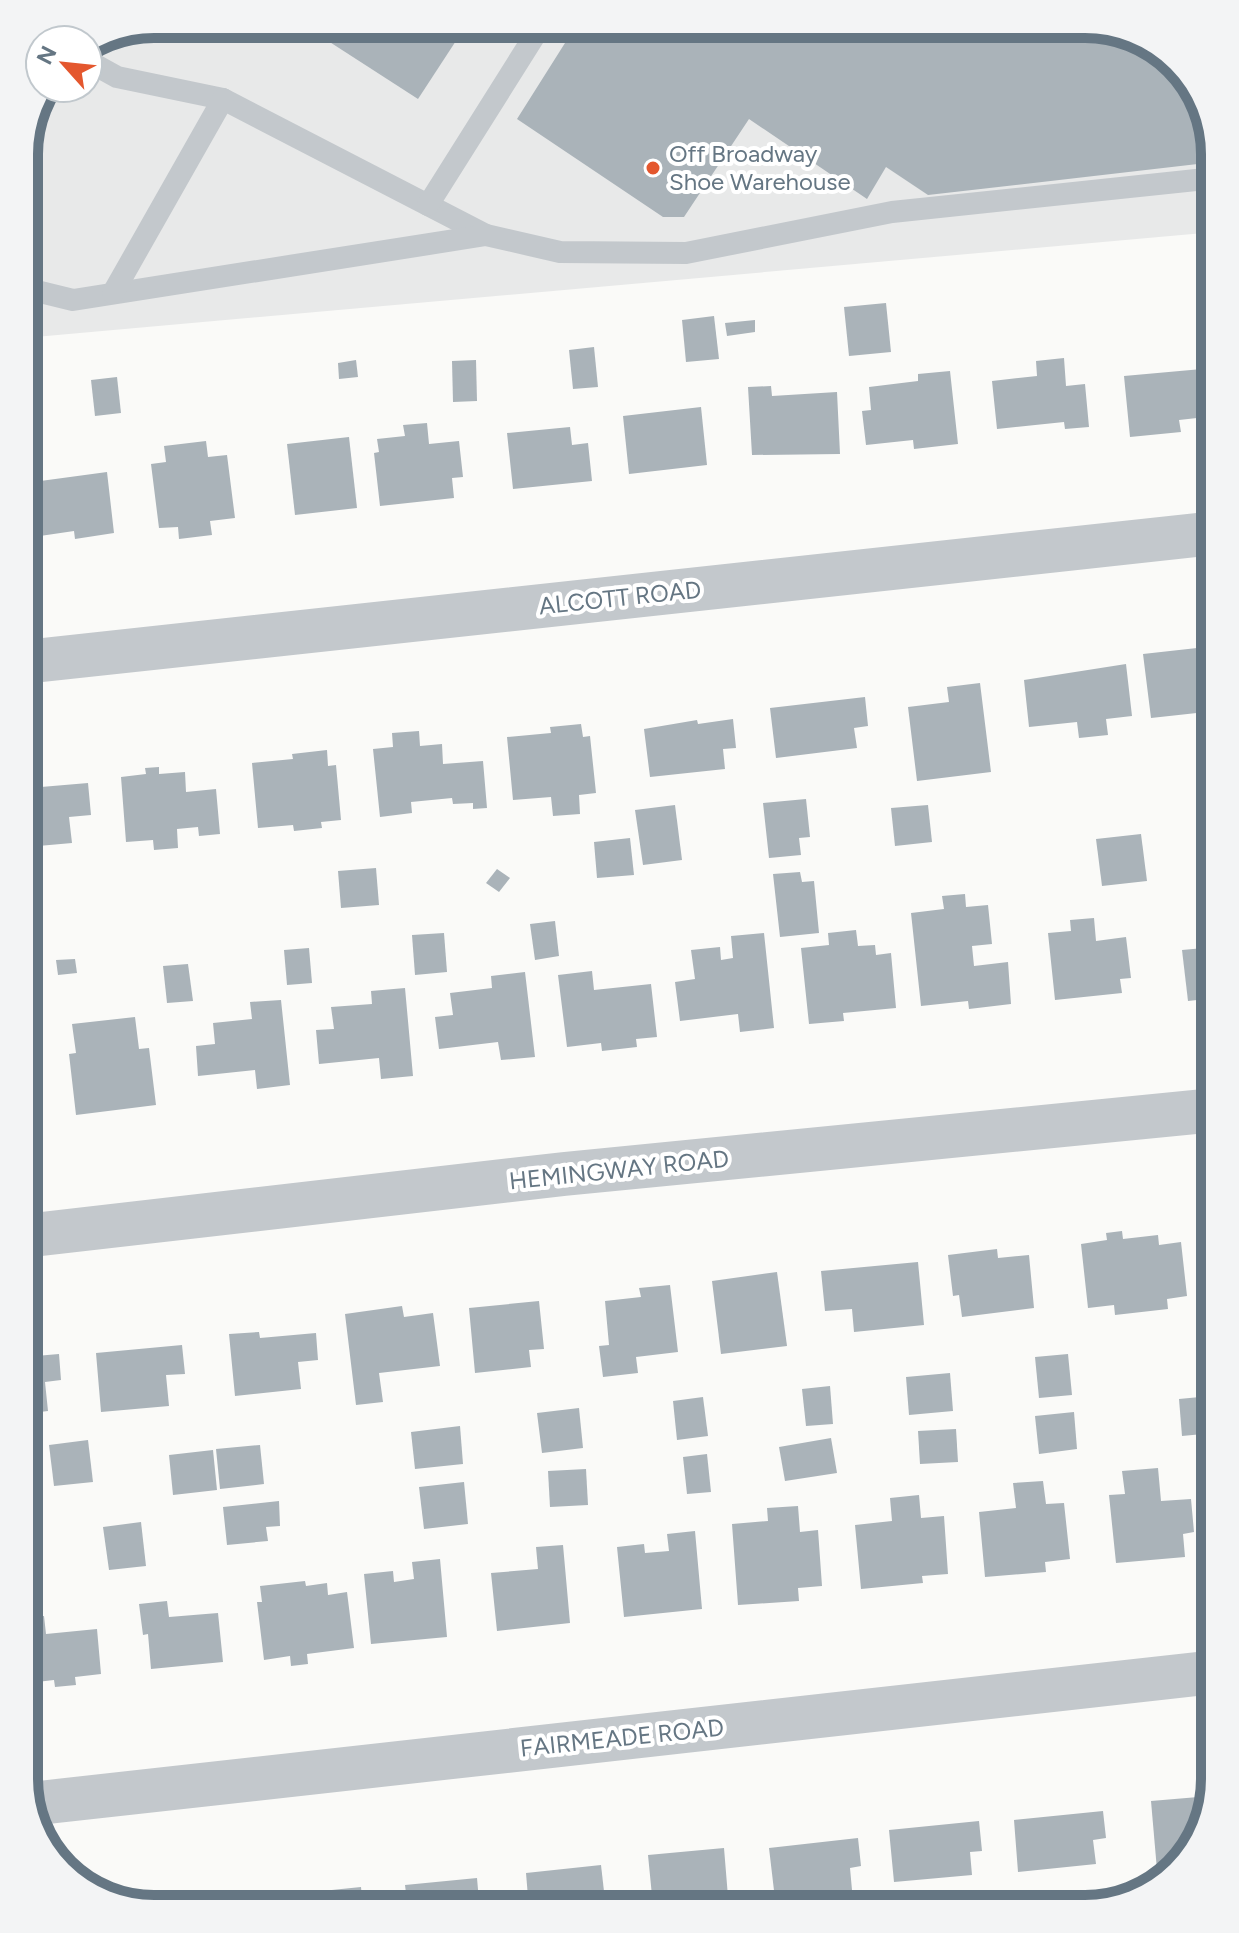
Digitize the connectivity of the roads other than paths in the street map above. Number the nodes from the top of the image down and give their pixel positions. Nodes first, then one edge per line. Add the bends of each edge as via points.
1 (533, 38) edge
2 (104, 70) edge
3 (223, 99) junction
4 (1201, 179) edge
5 (428, 205) junction
6 (486, 235) junction
7 (38, 291) edge
8 (113, 293) junction
9 (1201, 535) edge
10 (38, 660) edge
11 (1201, 1111) edge
12 (38, 1234) edge
13 (1201, 1674) edge
14 (41, 1803) edge

1 - 5 lane
2 - 3 lane
3 - 5 lane
3 - 8 lane
4 - 6 lane via 892,212 686,253 560,252
5 - 6 lane
6 - 8 lane
7 - 8 lane via 73,300
9 - 10 street, ALCOTT ROAD
11 - 12 street, HEMINGWAY ROAD via 564,1174
13 - 14 street, FAIRMEADE ROAD

